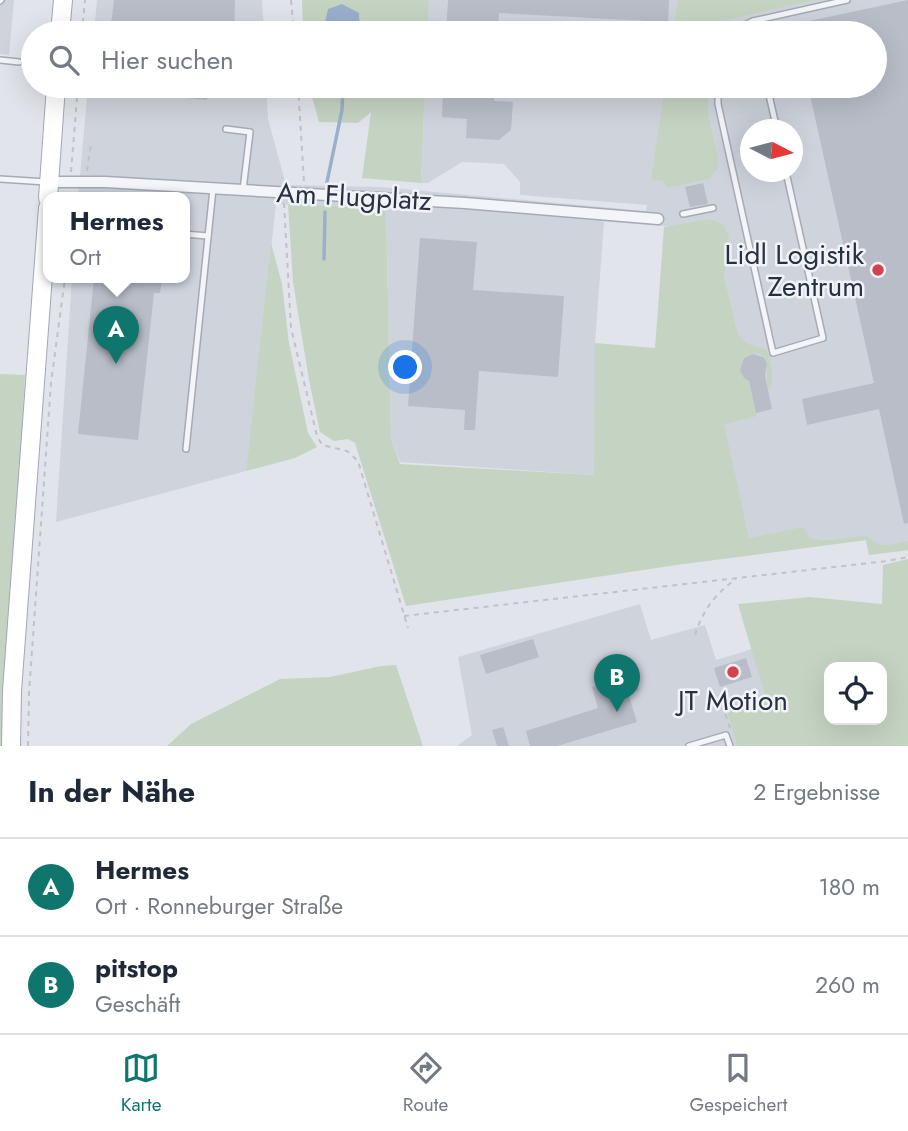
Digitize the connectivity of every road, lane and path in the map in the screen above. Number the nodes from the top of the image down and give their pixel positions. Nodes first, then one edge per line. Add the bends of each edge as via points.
1 (63, 0) edge
2 (85, 0) edge
3 (291, 0) edge
4 (847, 0) edge
5 (61, 21) edge
6 (83, 21) edge
7 (293, 21) edge
8 (752, 21) edge
9 (0, 60) edge
10 (19, 62) dead end
11 (55, 98) edge
12 (77, 98) edge
13 (299, 98) edge
14 (718, 98) edge
15 (770, 98) edge
16 (774, 119) edge
17 (226, 129) dead end
18 (91, 144) dead end
19 (0, 179) edge
20 (71, 182) junction
21 (86, 182) junction
22 (788, 182) edge
23 (212, 189) junction
24 (49, 190) edge
25 (243, 190) junction
26 (285, 193) junction
27 (303, 194) junction
28 (713, 208) dead end
29 (683, 214) dead end
30 (658, 219) dead end
31 (190, 234) edge
32 (208, 236) junction
33 (43, 275) edge
34 (64, 283) edge
35 (186, 449) dead end
36 (908, 557) edge
37 (737, 578) junction
38 (404, 616) junction
39 (408, 628) dead end
40 (695, 635) dead end
41 (719, 695) dead end
42 (731, 733) dead end
43 (11, 746) edge
44 (28, 746) edge
45 (689, 746) edge
46 (730, 746) edge

1 - 5 main road
2 - 6 path
3 - 7 path
4 - 8 lane
9 - 10 lane
11 - 24 main road
12 - 20 path
13 - 27 path
14 - 22 lane via 773,353 823,338
15 - 16 lane
17 - 25 lane via 250,132
18 - 21 path
19 - 24 lane
20 - 21 street, Am Flugplatz
20 - 24 street, Am Flugplatz
21 - 23 street, Am Flugplatz
23 - 25 street, Am Flugplatz
23 - 32 lane
25 - 26 street, Am Flugplatz
26 - 27 street, Am Flugplatz
26 - 38 path via 291,328 317,436 323,445 347,451 358,461
27 - 30 street, Am Flugplatz
28 - 29 lane
31 - 32 lane
32 - 35 lane
33 - 43 main road
34 - 44 path via 51,383
36 - 37 path
37 - 38 path
37 - 40 path via 712,600
38 - 39 path
41 - 42 path
45 - 46 lane via 726,735

